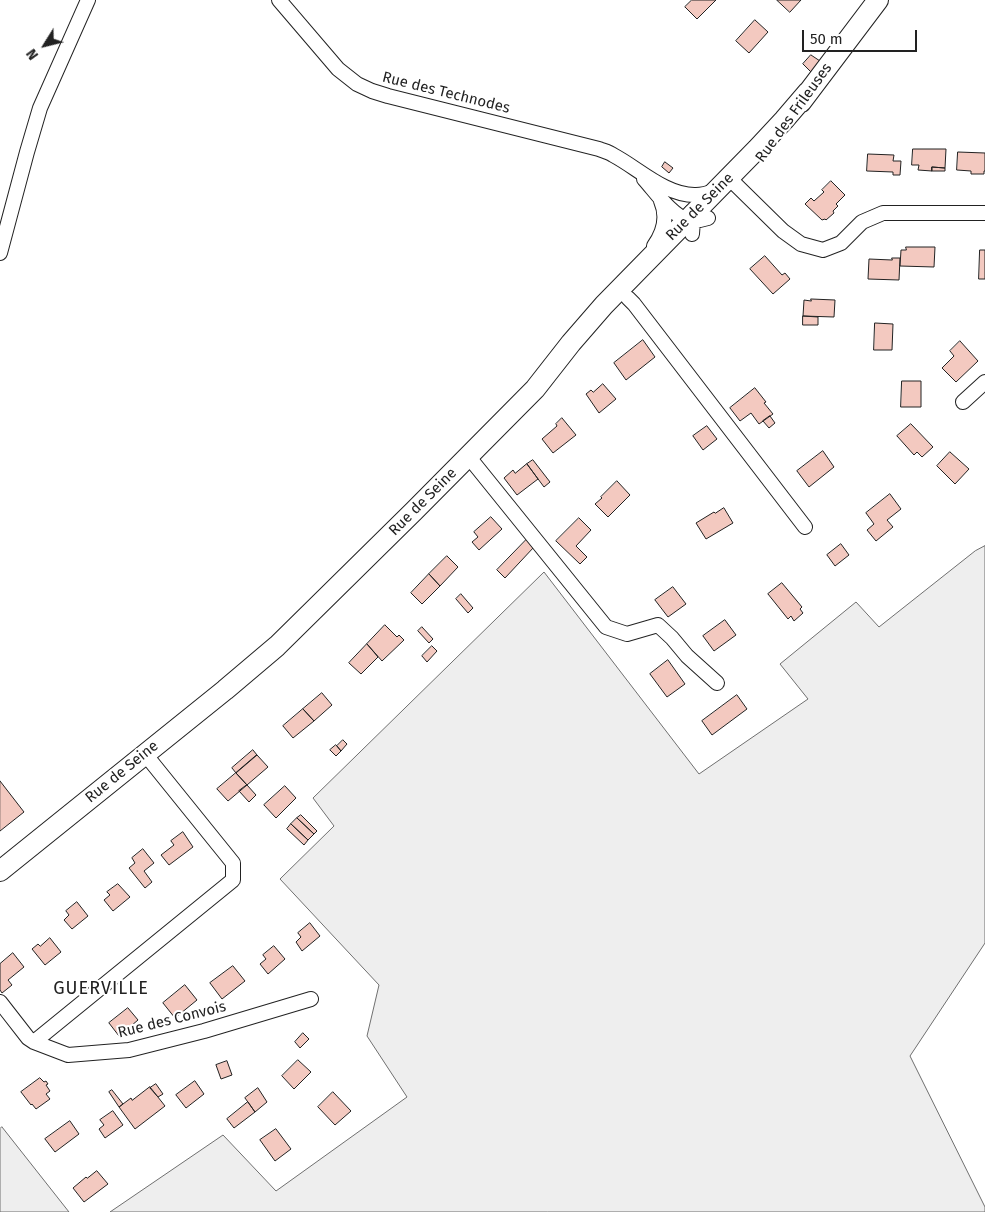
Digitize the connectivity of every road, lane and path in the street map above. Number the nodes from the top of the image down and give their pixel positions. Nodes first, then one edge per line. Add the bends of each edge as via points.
1 (88, 0) edge
2 (279, 0) edge
3 (878, 0) edge
4 (634, 169) junction
5 (728, 185) junction
6 (674, 190) junction
7 (657, 194) junction
8 (985, 213) edge
9 (694, 222) junction
10 (0, 252) edge
11 (639, 268) junction
12 (628, 298) junction
13 (985, 382) edge
14 (534, 389) junction
15 (963, 402) dead end
16 (468, 456) junction
17 (805, 527) dead end
18 (717, 683) dead end
19 (145, 754) junction
20 (0, 871) edge
21 (311, 998) dead end
22 (0, 1002) edge
23 (34, 1042) junction

1 - 10 street via 40,108
2 - 4 street, Rue des Technodes via 338,69 372,91 592,147 611,154
3 - 5 street, Rue des Frileuses via 764,156
4 - 6 street, Rue des Technodes
4 - 7 street, Rue des Technodes
5 - 6 street, Rue des Technodes via 701,195
5 - 8 street via 800,244 823,250 841,243 862,222 883,213
5 - 9 street, Rue des Frileuses
6 - 9 street via 687,202
7 - 9 street, Rue des Technodes via 675,213
7 - 11 street via 664,210 664,226
9 - 11 street, Rue de Seine
9 - 12 street, Rue des Frileuses
11 - 14 street, Rue de Seine
12 - 14 street, Rue des Frileuses
12 - 17 street
13 - 15 street
14 - 16 street, Rue de Seine
16 - 18 street via 606,627 627,634 658,625
16 - 19 street, Rue de Seine via 277,646
19 - 20 street, Rue de Seine
19 - 23 street via 233,863 233,880
21 - 23 street, Rue des Convois via 204,1032 129,1050 68,1055
22 - 23 street, Rue des Convois

